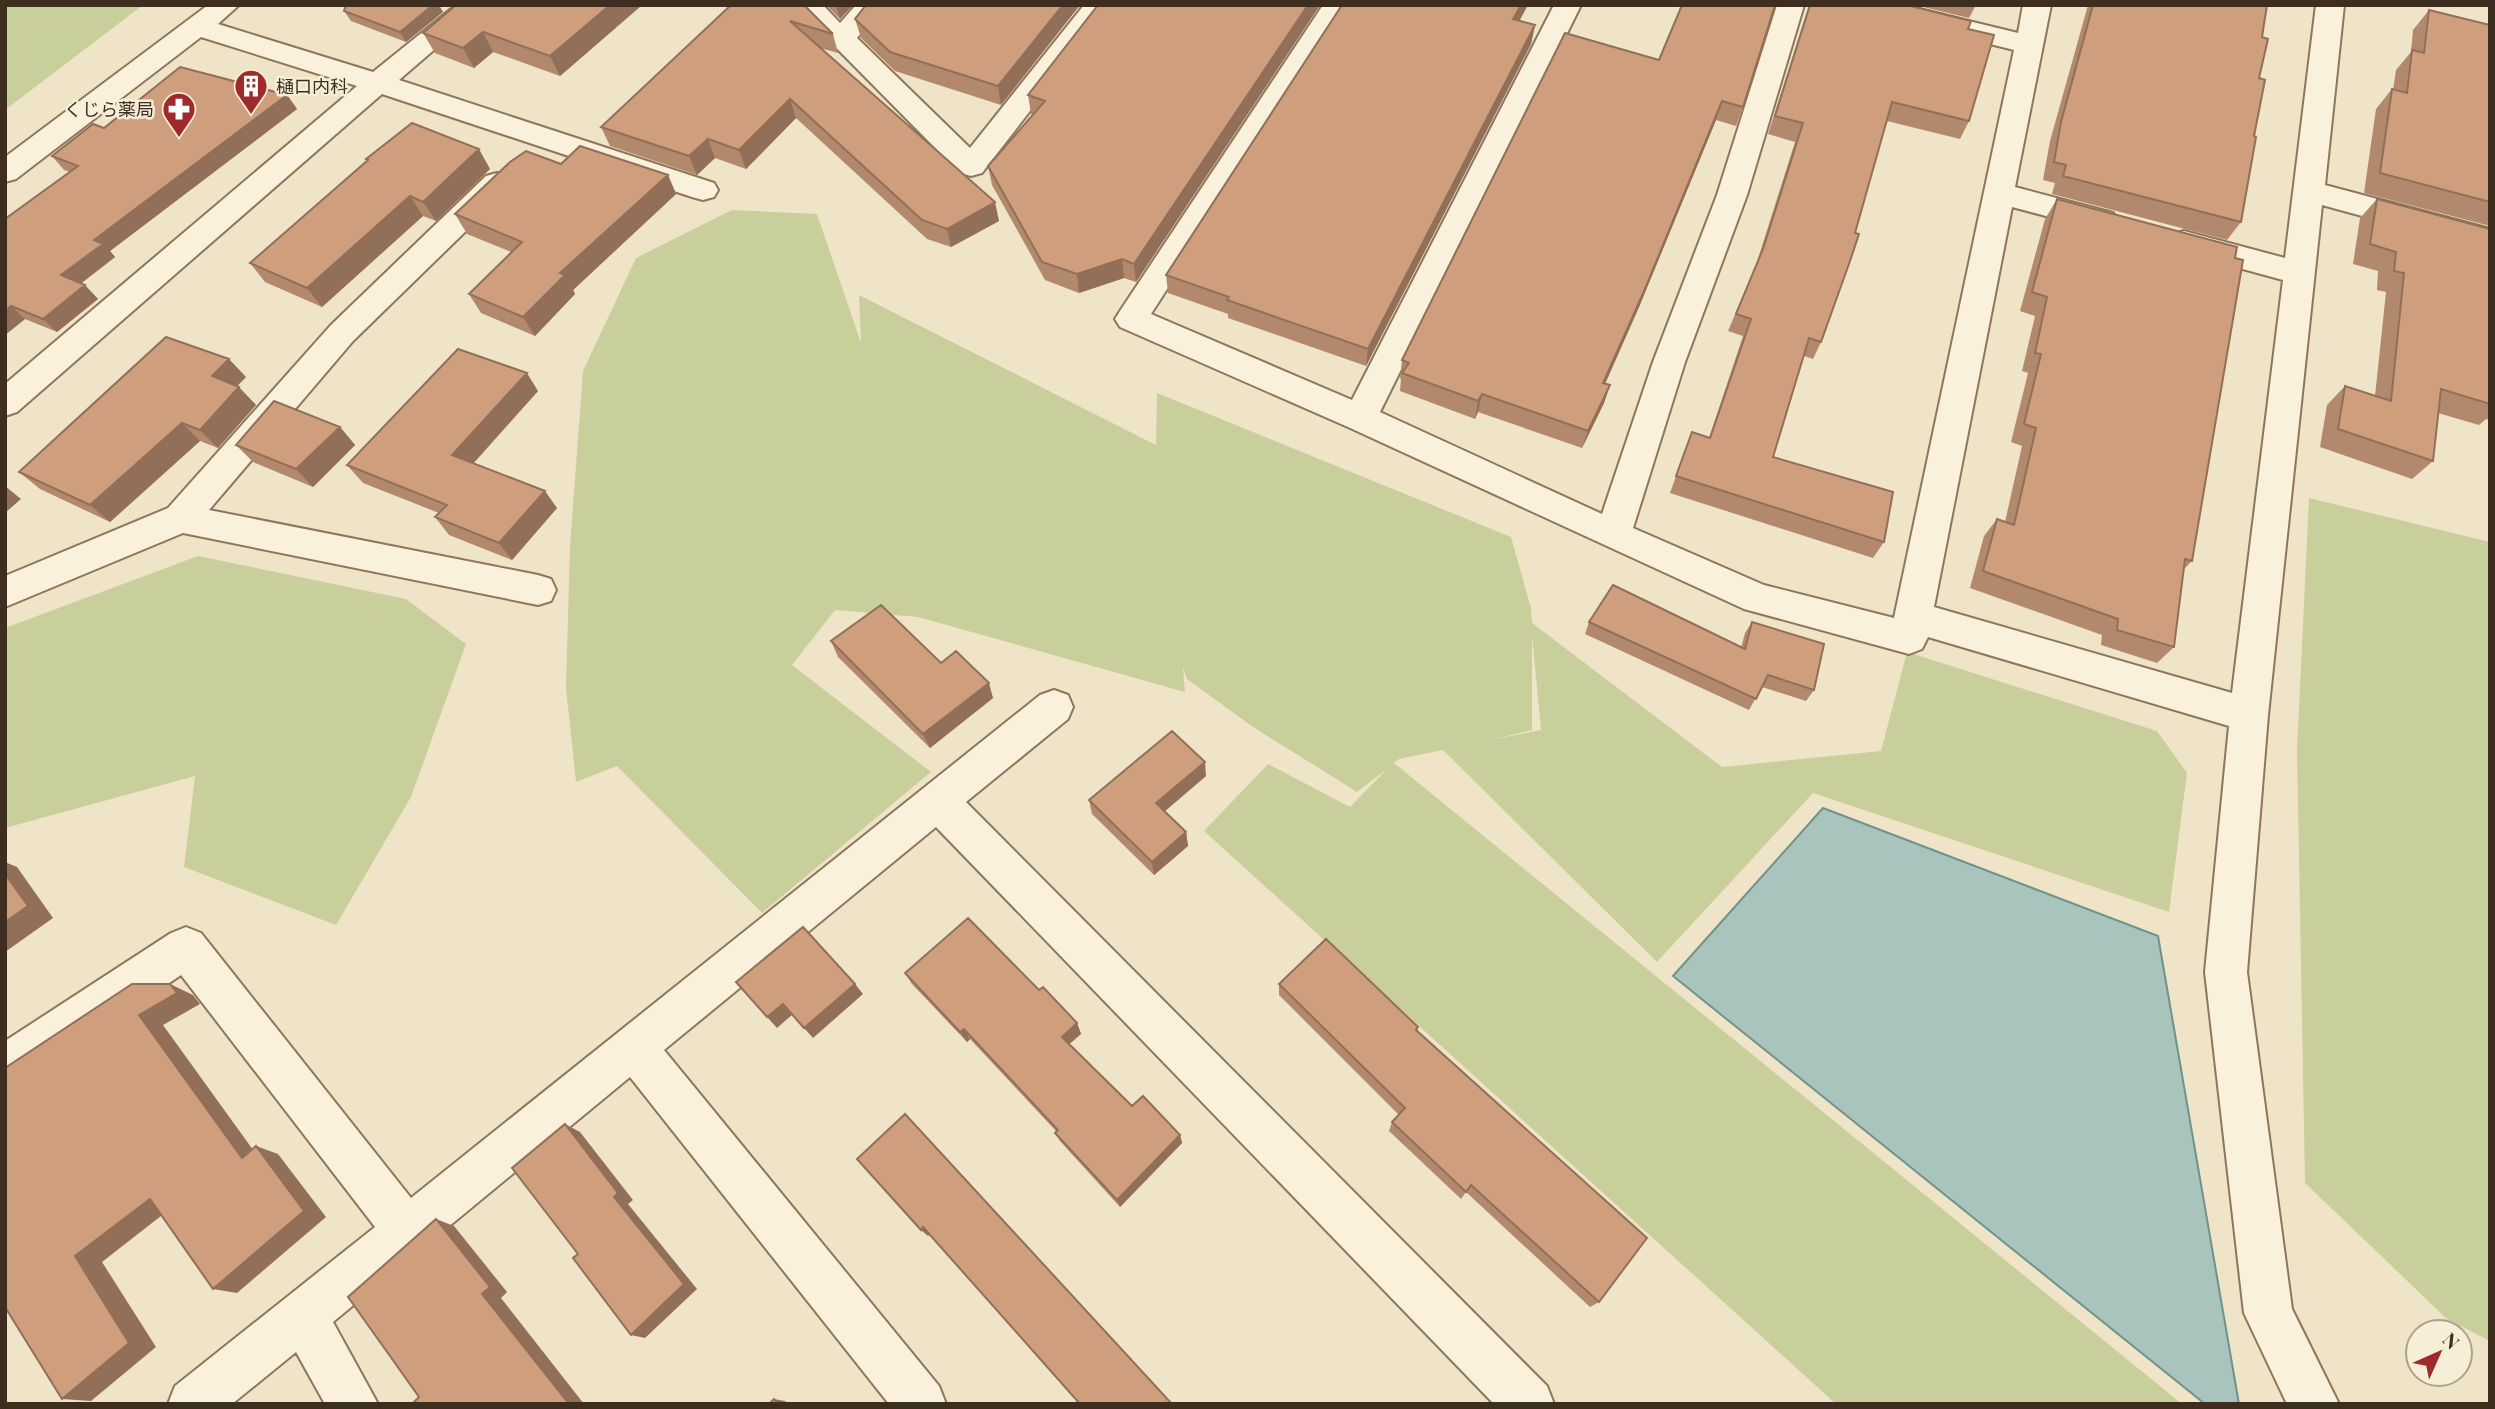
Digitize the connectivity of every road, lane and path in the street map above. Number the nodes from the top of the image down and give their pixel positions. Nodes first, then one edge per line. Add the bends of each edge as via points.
1 (226, 5) edge
2 (473, 5) edge
3 (807, 5) edge
4 (871, 5) edge
5 (1099, 5) edge
6 (1337, 5) edge
7 (1568, 5) edge
8 (1791, 5) edge
9 (1868, 5) edge
10 (2037, 5) edge
11 (2330, 5) edge
12 (198, 27) junction
13 (841, 39) junction
14 (2029, 45) junction
15 (378, 83) junction
16 (544, 138) junction
17 (5, 173) edge
18 (703, 190) dead end
19 (2309, 191) junction
20 (1999, 193) junction
21 (2490, 240) edge
22 (2299, 273) junction
23 (5, 403) edge
24 (1360, 418) junction
25 (181, 518) junction
26 (1614, 535) junction
27 (538, 590) dead end
28 (5, 592) edge
29 (1914, 617) junction
30 (1054, 707) dead end
31 (2249, 715) junction
32 (938, 801) junction
33 (634, 1047) junction
34 (5, 1067) edge
35 (407, 1231) junction
36 (302, 1316) junction
37 (193, 1404) edge
38 (353, 1404) edge
39 (921, 1404) edge
40 (1529, 1404) edge
41 (2314, 1404) edge

1 - 12 street
2 - 15 street
3 - 13 street
4 - 13 street
5 - 13 street via 971,166
6 - 24 street via 1131,319
7 - 24 street
8 - 26 street via 1732,195 1669,362
9 - 14 street
10 - 14 street
11 - 19 street
12 - 15 street
12 - 17 street
14 - 20 street
15 - 16 street
15 - 23 street
16 - 18 street
16 - 25 street via 342,333
19 - 21 street
19 - 22 street
20 - 22 street
20 - 29 street
22 - 31 street
24 - 26 street
25 - 27 street
25 - 28 street
26 - 29 street via 1758,598 1909,638
29 - 31 street
30 - 32 street
31 - 41 street via 2226,972 2268,1313
32 - 33 street
32 - 40 street
33 - 35 street
33 - 39 street
34 - 35 street via 186,947
35 - 36 street
36 - 37 street
36 - 38 street

